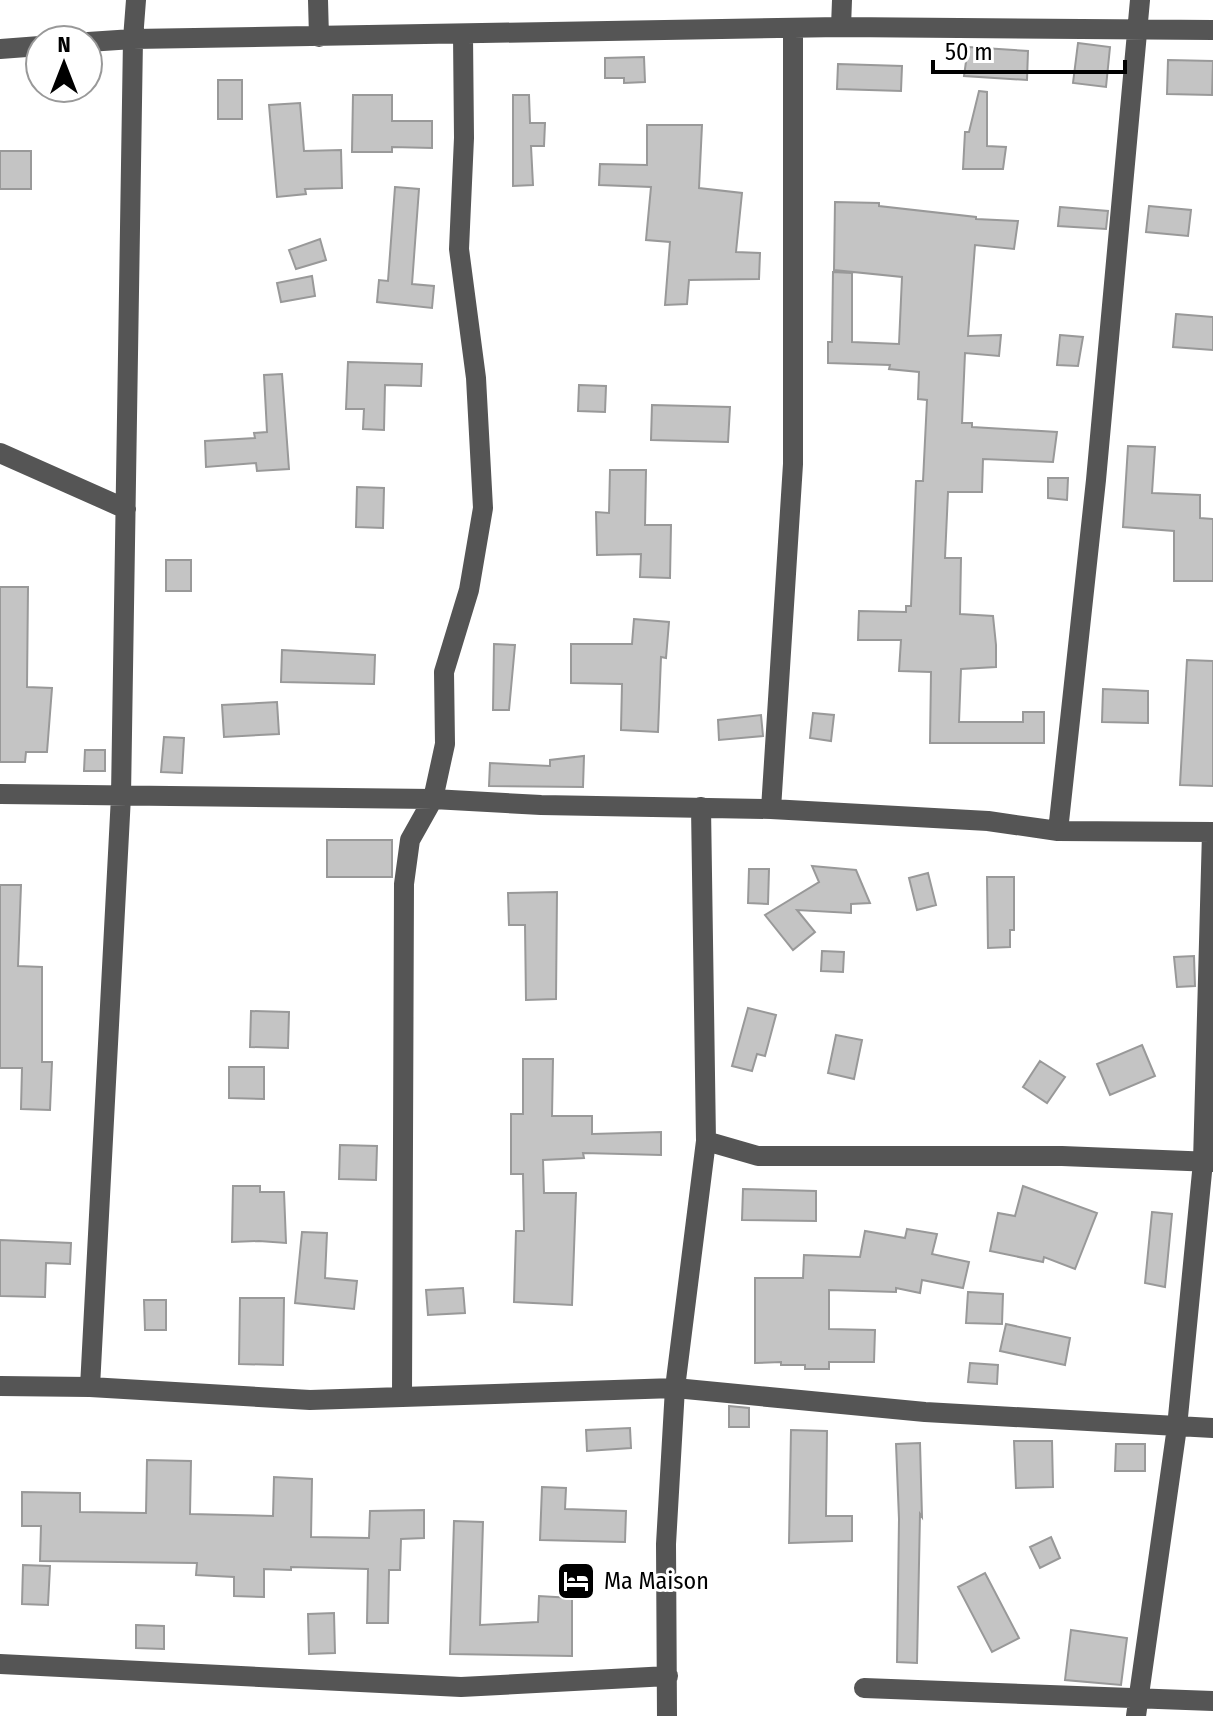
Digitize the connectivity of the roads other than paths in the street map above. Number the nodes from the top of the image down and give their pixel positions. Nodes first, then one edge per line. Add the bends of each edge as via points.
1 (136, 0) edge
2 (318, 0) edge
3 (842, 0) edge
4 (1140, 0) edge
5 (841, 27) junction
6 (793, 29) junction
7 (1137, 29) junction
8 (1213, 30) edge
9 (463, 35) junction
10 (319, 37) junction
11 (133, 39) junction
12 (104, 41) edge
13 (24, 47) edge
14 (0, 49) edge
15 (0, 453) edge
16 (126, 509) junction
17 (0, 794) edge
18 (121, 796) junction
19 (433, 799) junction
20 (701, 807) junction
21 (771, 809) junction
22 (1058, 831) junction
23 (1212, 832) edge
24 (706, 1141) junction
25 (1208, 1162) edge
26 (0, 1386) edge
27 (90, 1387) junction
28 (675, 1388) junction
29 (402, 1397) junction
30 (1177, 1427) junction
31 (1213, 1428) edge
32 (0, 1664) edge
33 (668, 1676) junction
34 (864, 1688) dead end
35 (1213, 1701) edge
36 (1138, 1707) edge
37 (667, 1716) edge

1 - 11 street
2 - 10 street
3 - 5 street
4 - 7 street
5 - 6 street
5 - 7 street
6 - 9 street
6 - 21 street via 793,464
7 - 8 street
7 - 22 street
9 - 10 street
9 - 19 street via 459,249 476,378 483,508 469,590 444,672 445,744
10 - 11 street
11 - 12 street
11 - 16 street
13 - 14 street
15 - 16 street
16 - 18 street
17 - 18 street
18 - 19 street
18 - 27 street
19 - 20 street
19 - 29 street via 410,840 404,884
20 - 21 street
20 - 24 street
21 - 22 street via 988,821
22 - 23 street
23 - 25 street
24 - 25 street via 758,1156 1062,1156
24 - 28 street
25 - 30 street
26 - 27 street
27 - 29 street via 294,1399
28 - 29 street
28 - 30 street via 925,1412
28 - 33 street via 666,1544
30 - 31 street
30 - 36 street
32 - 33 street via 461,1687
33 - 37 street
34 - 36 street
35 - 36 street

